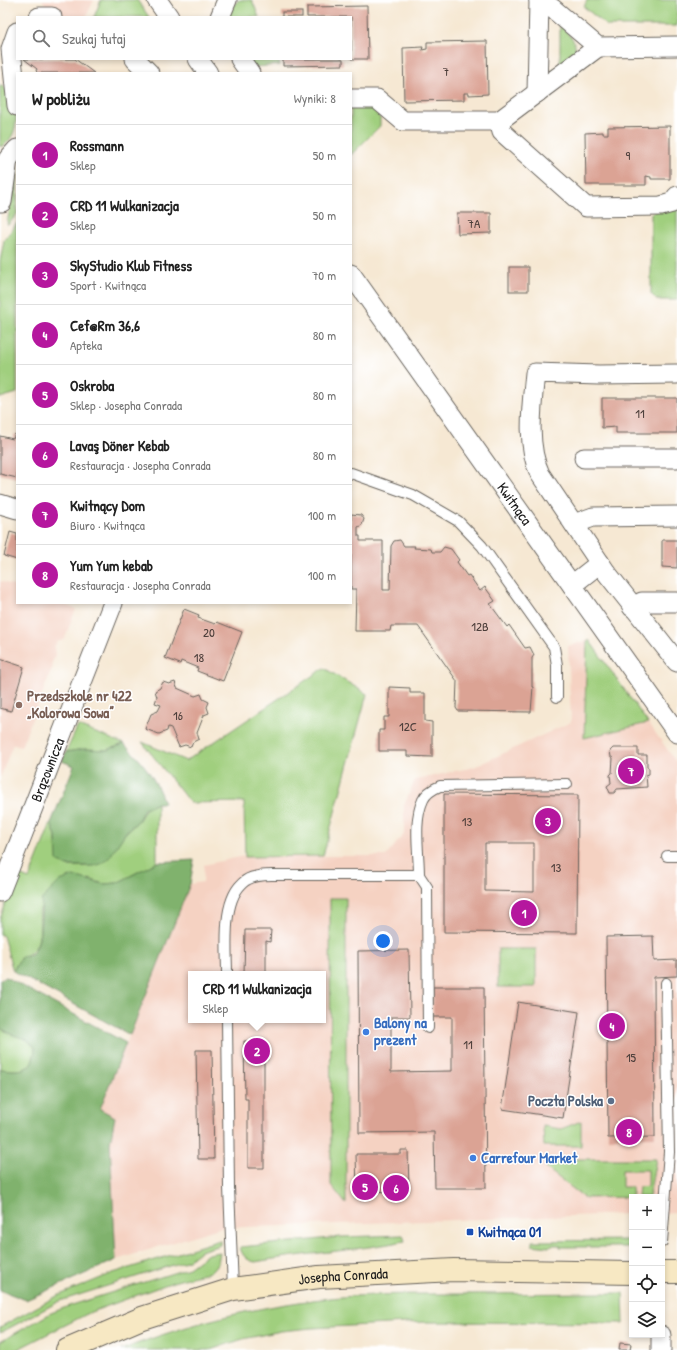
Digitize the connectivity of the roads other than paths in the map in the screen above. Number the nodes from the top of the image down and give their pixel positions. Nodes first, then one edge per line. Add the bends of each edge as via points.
1 (157, 0) edge
2 (227, 0) edge
3 (539, 1) edge
4 (168, 16) edge
5 (220, 16) edge
6 (16, 35) edge
7 (677, 46) edge
8 (598, 47) junction
9 (136, 60) edge
10 (199, 60) edge
11 (241, 60) edge
12 (148, 72) edge
13 (207, 72) edge
14 (249, 72) edge
15 (537, 93) junction
16 (16, 97) edge
17 (352, 99) edge
18 (499, 122) junction
19 (8, 156) edge
20 (677, 196) edge
21 (0, 202) edge
22 (352, 275) edge
23 (677, 374) edge
24 (584, 458) dead end
25 (677, 458) edge
26 (352, 473) edge
27 (0, 504) edge
28 (16, 509) edge
29 (677, 516) edge
30 (574, 524) junction
31 (600, 563) junction
32 (572, 585) junction
33 (677, 602) edge
34 (113, 604) edge
35 (632, 607) junction
36 (677, 662) edge
37 (557, 697) dead end
38 (677, 733) edge
39 (567, 784) dead end
40 (419, 875) junction
41 (0, 892) edge
42 (227, 971) edge
43 (666, 983) dead end
44 (227, 1023) edge
45 (428, 1028) dead end
46 (663, 1230) edge
47 (665, 1272) edge
48 (677, 1272) edge
49 (629, 1273) edge
50 (233, 1289) junction
51 (661, 1338) edge
52 (87, 1345) edge
53 (67, 1350) edge
54 (661, 1350) edge

1 - 4 street
2 - 5 street
3 - 8 street via 552,8
3 - 15 street
6 - 16 street via 11,50
7 - 8 street
8 - 15 street
9 - 12 street
10 - 13 street
11 - 14 street
15 - 18 street
17 - 18 street via 377,99 403,121
18 - 20 street via 502,132 586,207 661,206 672,202
19 - 21 street
22 - 32 street, Kwitnąca
23 - 30 street via 535,373 532,411 535,464
24 - 25 street
26 - 37 lane via 413,495 437,508 458,522 482,546 554,647
27 - 28 street
29 - 30 street via 593,518
30 - 31 street
31 - 32 street
31 - 35 street
32 - 38 street, Kwitnąca
33 - 35 street via 642,602
34 - 41 street, Brązownicza
35 - 36 street
39 - 40 lane via 440,786 430,791 423,799 418,817
40 - 42 lane via 260,876 246,880 233,893 228,919
40 - 45 lane via 427,887
43 - 46 lane via 669,1152
44 - 50 lane
47 - 48 street
49 - 50 street, Josepha Conrada via 454,1270 319,1277
50 - 52 street, Josepha Conrada via 142,1318
51 - 54 street
52 - 53 street, Josepha Conrada

